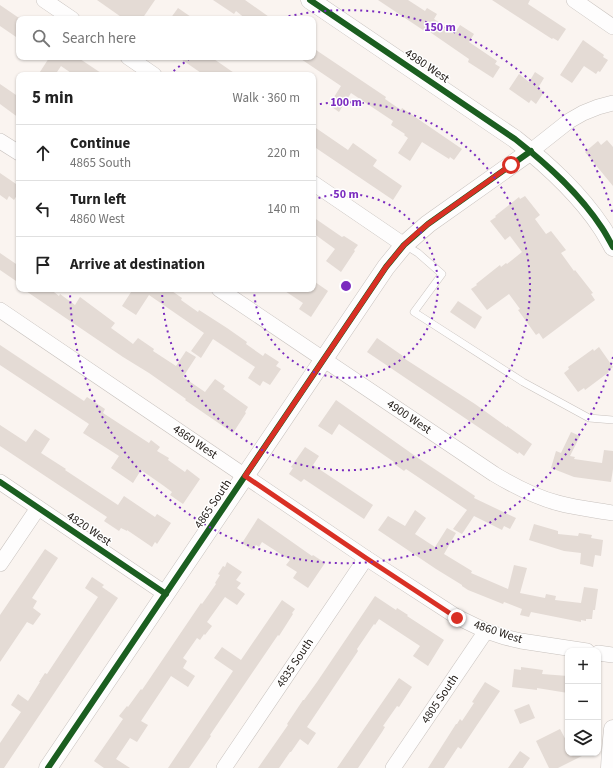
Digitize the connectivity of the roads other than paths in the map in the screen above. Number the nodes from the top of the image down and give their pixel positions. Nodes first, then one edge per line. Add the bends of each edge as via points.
1 (44, 0) edge
2 (310, 0) edge
3 (574, 0) edge
4 (68, 16) edge
5 (613, 27) edge
6 (132, 60) edge
7 (150, 72) edge
8 (613, 103) edge
9 (0, 140) edge
10 (16, 151) edge
11 (531, 151) junction
12 (316, 185) edge
13 (404, 245) junction
14 (613, 247) edge
15 (224, 292) edge
16 (0, 310) edge
17 (324, 360) junction
18 (613, 420) edge
19 (245, 476) junction
20 (0, 482) edge
21 (38, 508) junction
22 (613, 513) edge
23 (366, 558) junction
24 (0, 564) edge
25 (166, 594) junction
26 (486, 631) junction
27 (567, 648) edge
28 (601, 653) edge
29 (613, 655) edge
30 (613, 728) edge
31 (48, 768) edge
32 (224, 768) edge
33 (393, 768) edge
34 (610, 768) edge

1 - 4 street
2 - 11 street, 4980 West
3 - 5 street
6 - 7 street
8 - 11 street via 569,121
9 - 10 street
11 - 13 street, 4865 South via 428,224
11 - 14 street, 4980 West via 589,210
12 - 13 street
13 - 17 street, 4865 South via 386,267
13 - 18 lane via 418,253 442,274 414,312 523,382 589,418
15 - 17 street, 4900 West
16 - 19 street, 4860 West
17 - 19 street, 4865 South
17 - 22 street, 4900 West via 513,485 558,503
19 - 23 street, 4860 West
19 - 25 street, 4865 South
20 - 21 street, 4820 West
21 - 24 street
21 - 25 street, 4820 West
23 - 26 street, 4860 West via 457,618
23 - 32 street, 4835 South
25 - 31 street, 4865 South
26 - 27 street, 4860 West via 521,641
26 - 33 street, 4805 South
28 - 29 street
30 - 34 street

